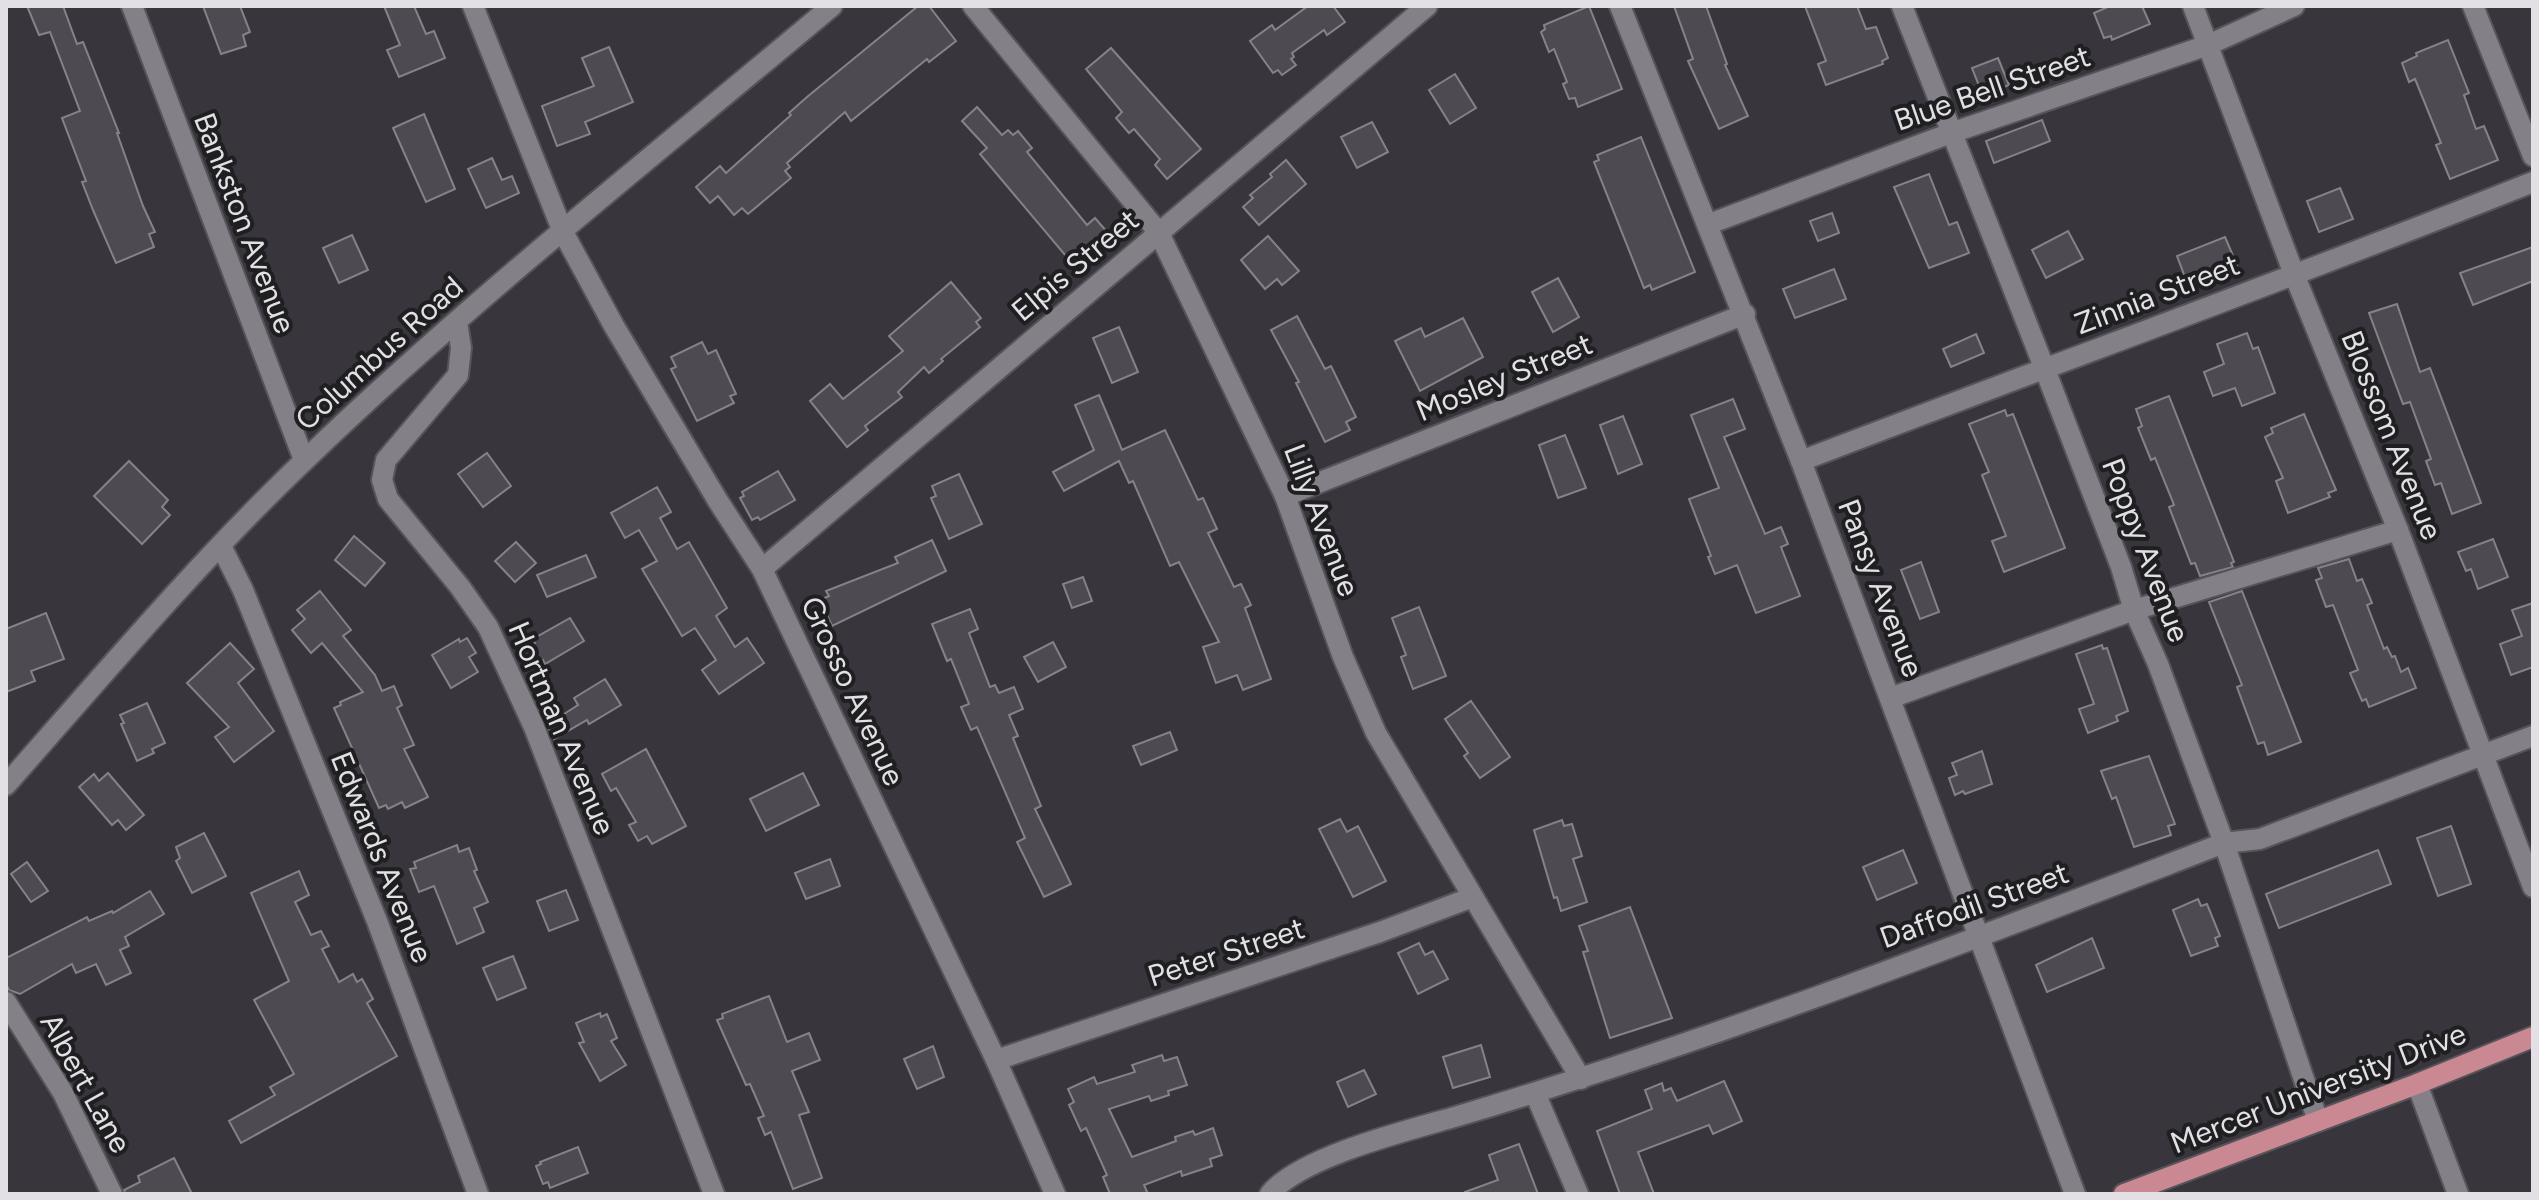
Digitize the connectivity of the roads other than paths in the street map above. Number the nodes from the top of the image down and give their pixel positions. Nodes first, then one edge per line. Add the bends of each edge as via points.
1 (132, 6) edge
2 (473, 6) edge
3 (832, 6) edge
4 (973, 6) edge
5 (1427, 6) edge
6 (1620, 6) edge
7 (1902, 6) edge
8 (2193, 6) edge
9 (2294, 6) edge
10 (2473, 6) edge
11 (2208, 45) junction
12 (1951, 133) junction
13 (2533, 156) edge
14 (2533, 182) edge
15 (1709, 224) junction
16 (563, 232) junction
17 (1159, 233) junction
18 (2294, 274) junction
19 (1745, 314) junction
20 (457, 322) junction
21 (2044, 367) junction
22 (304, 460) junction
23 (1801, 461) junction
24 (1285, 496) junction
25 (2398, 530) junction
26 (221, 546) junction
27 (762, 569) junction
28 (2134, 610) junction
29 (1890, 698) junction
30 (2533, 736) edge
31 (2485, 755) junction
32 (6, 785) edge
33 (2224, 843) junction
34 (2533, 887) edge
35 (1473, 897) junction
36 (1980, 937) junction
37 (6, 1002) edge
38 (2533, 1037) edge
39 (996, 1060) junction
40 (1581, 1079) junction
41 (2417, 1084) junction
42 (1535, 1093) junction
43 (2318, 1121) junction
44 (112, 1194) edge
45 (478, 1194) edge
46 (714, 1194) edge
47 (1055, 1194) edge
48 (1270, 1194) edge
49 (1578, 1194) edge
50 (2075, 1194) edge
51 (2124, 1194) edge
52 (2458, 1194) edge

1 - 22 street, Bankston Avenue
2 - 16 street, Grosso Avenue
3 - 16 street, Columbus Road
4 - 17 street, Lilly Avenue
5 - 17 street, Elpis Street
6 - 15 street, Pansy Avenue
7 - 12 street, Poppy Avenue
8 - 11 street, Blossom Avenue
9 - 11 street, Blue Bell Street
10 - 13 street
11 - 12 street, Blue Bell Street
11 - 18 street, Blossom Avenue
12 - 15 street, Blue Bell Street
12 - 21 street, Poppy Avenue
14 - 18 street, Zinnia Street
15 - 19 street, Pansy Avenue
16 - 20 street, Columbus Road
16 - 27 street, Grosso Avenue
17 - 24 street, Lilly Avenue
17 - 27 street, Elpis Street
18 - 21 street, Zinnia Street
18 - 25 street, Blossom Avenue
19 - 23 street, Pansy Avenue
19 - 24 street, Mosley Street
20 - 22 street, Columbus Road
20 - 46 street, Hortman Avenue via 458,375 386,460 382,480 388,499 488,627 534,727
21 - 23 street, Zinnia Street
21 - 28 street, Poppy Avenue
22 - 26 street, Columbus Road
23 - 29 street, Pansy Avenue
24 - 35 street, Lilly Avenue via 1376,733
25 - 28 street
25 - 31 street, Blossom Avenue
26 - 32 street, Columbus Road
26 - 45 street, Edwards Avenue via 377,921
27 - 39 street, Grosso Avenue
28 - 29 street
28 - 33 street, Poppy Avenue
29 - 36 street, Pansy Avenue
30 - 31 street, Daffodil Street
31 - 33 street, Daffodil Street via 2260,839
31 - 34 street, Blossom Avenue
33 - 36 street, Daffodil Street
33 - 43 street, Poppy Avenue
35 - 39 street, Peter Street
35 - 40 street, Lilly Avenue
36 - 40 street, Daffodil Street
36 - 50 street, Pansy Avenue
37 - 44 street, Albert Lane via 63,1093
38 - 41 main road, Mercer University Drive
39 - 47 street, Grosso Avenue
40 - 42 street, Daffodil Street
41 - 43 main road, Mercer University Drive
41 - 52 street
42 - 48 street, Daffodil Street via 1332,1156
42 - 49 street
43 - 51 main road, Mercer University Drive

